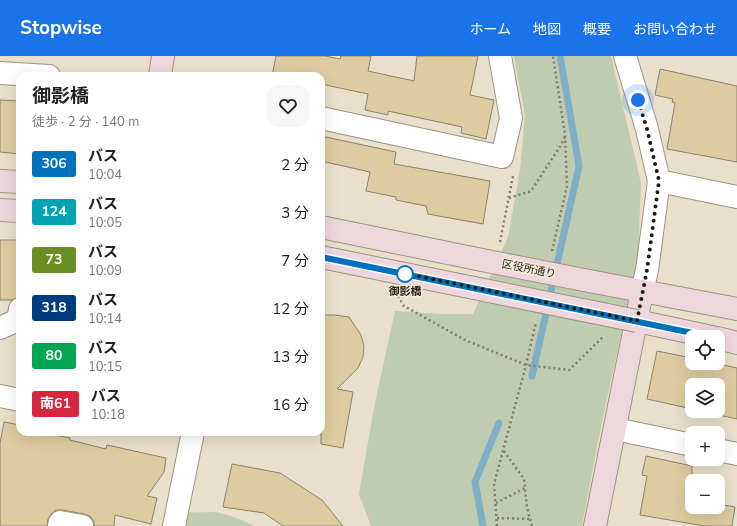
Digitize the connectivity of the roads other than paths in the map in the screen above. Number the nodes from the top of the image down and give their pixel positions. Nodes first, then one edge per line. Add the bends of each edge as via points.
1 (162, 56) edge
2 (500, 56) edge
3 (625, 56) edge
4 (160, 72) edge
5 (0, 73) edge
6 (16, 74) edge
7 (325, 119) edge
8 (0, 181) edge
9 (659, 181) junction
10 (16, 182) edge
11 (737, 197) edge
12 (0, 210) edge
13 (16, 211) edge
14 (325, 228) edge
15 (325, 258) edge
16 (589, 281) junction
17 (642, 292) junction
18 (737, 309) edge
19 (16, 321) edge
20 (637, 321) junction
21 (0, 328) edge
22 (695, 330) edge
23 (685, 331) edge
24 (725, 339) edge
25 (737, 342) edge
26 (0, 396) edge
27 (16, 399) edge
28 (615, 430) junction
29 (193, 436) edge
30 (685, 444) edge
31 (725, 451) edge
32 (737, 454) edge
33 (59, 526) edge
34 (82, 526) edge
35 (174, 526) edge
36 (595, 526) edge

1 - 4 street
2 - 7 street via 511,118 502,157
3 - 9 street via 647,129
5 - 6 street
8 - 10 street
9 - 11 street
9 - 17 street
12 - 13 street
14 - 16 street, 区役所通り, bridge
15 - 20 street, bridge
16 - 17 street, 区役所通り
16 - 20 street via 602,294 620,297 632,303
17 - 18 street, 区役所通り
17 - 20 street
17 - 22 street via 649,305 660,314 685,322
19 - 21 street
20 - 23 street
20 - 28 street
24 - 25 street
26 - 27 street
28 - 30 street
28 - 36 street
29 - 35 street
31 - 32 street
33 - 34 street via 60,522

